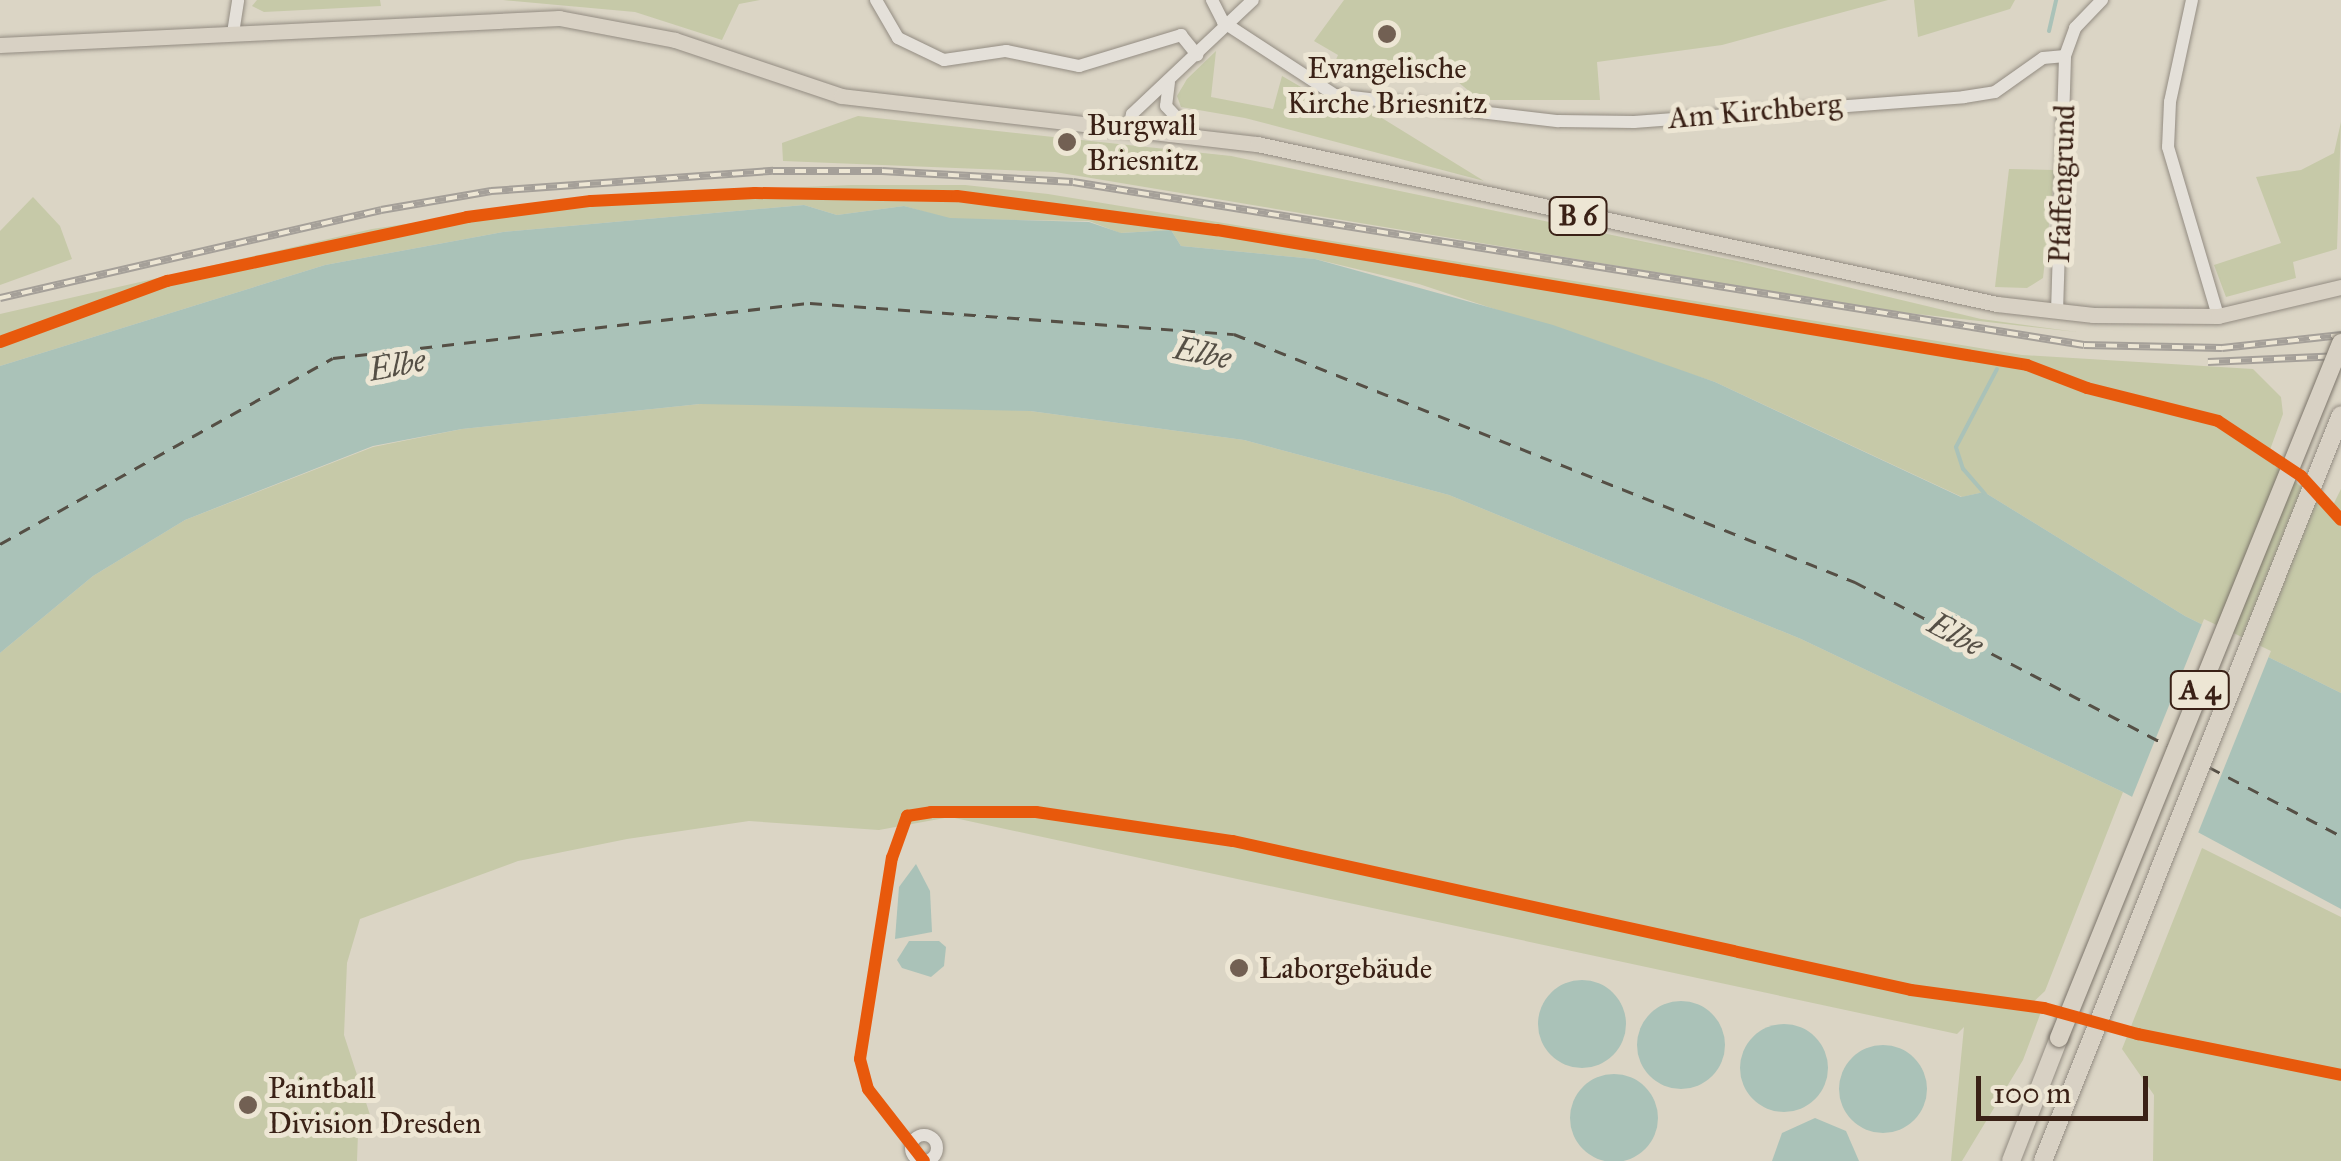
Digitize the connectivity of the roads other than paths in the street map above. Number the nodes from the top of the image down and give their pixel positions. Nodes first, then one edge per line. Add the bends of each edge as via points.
1 (238, 0) edge
2 (876, 0) edge
3 (1212, 0) edge
4 (1253, 0) edge
5 (2102, 0) edge
6 (2192, 0) edge
7 (1223, 22) junction
8 (233, 33) junction
9 (0, 45) edge
10 (1197, 55) junction
11 (2065, 56) junction
12 (1170, 80) junction
13 (1129, 128) junction
14 (1191, 133) junction
15 (2341, 287) edge
16 (2057, 312) junction
17 (2218, 316) junction
18 (2341, 343) edge
19 (2341, 415) edge
20 (2010, 1161) edge
21 (2042, 1161) edge

1 - 8 street
2 - 10 street via 898,38 944,60 1006,51 1080,66 1182,36
3 - 7 street
4 - 7 street
5 - 11 street via 2075,28
6 - 17 street via 2170,102 2168,147
7 - 10 street
7 - 11 street, Am Kirchberg via 1320,90 1520,118 1634,122 1964,97 1995,92 2043,58
8 - 9 main road, B 6
8 - 13 main road, B 6 via 559,18 675,40 841,96
10 - 12 street
11 - 16 street, Pfaffengrund
12 - 13 street via 1132,114
12 - 14 street via 1166,106
13 - 14 main road, B 6
14 - 16 main road, B 6
15 - 17 main road, B 6
16 - 17 main road, B 6
18 - 20 highway, A 4, bridge
19 - 21 highway, A 4

